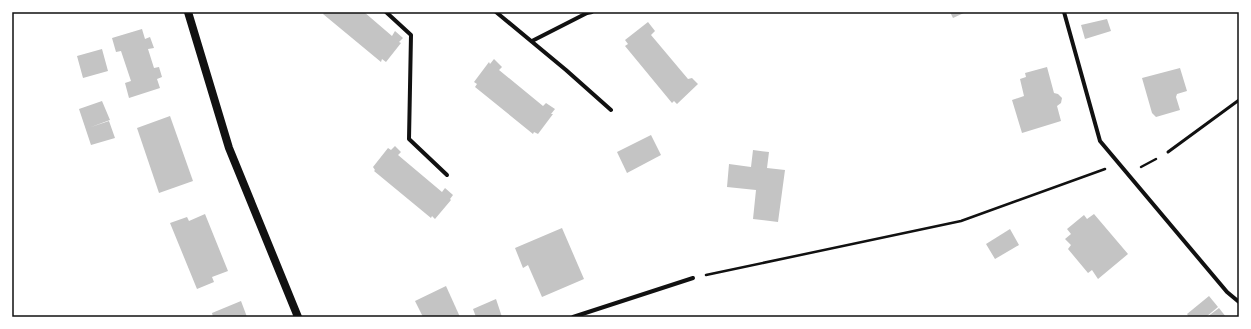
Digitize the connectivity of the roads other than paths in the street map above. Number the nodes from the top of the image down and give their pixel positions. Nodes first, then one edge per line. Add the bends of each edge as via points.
1 (188, 12) edge
2 (386, 12) edge
3 (496, 12) edge
4 (592, 12) edge
5 (1064, 12) edge
6 (532, 42) junction
7 (1239, 100) edge
8 (611, 110) dead end
9 (1168, 152) road end
10 (447, 176) dead end
11 (694, 278) road end
12 (1239, 302) edge
13 (298, 317) edge
14 (573, 317) edge

1 - 13 main road via 229,148
2 - 10 street via 412,35 409,139
3 - 6 street
4 - 6 street
5 - 12 street via 1100,141 1227,292
6 - 8 street
7 - 9 lane
11 - 14 street

